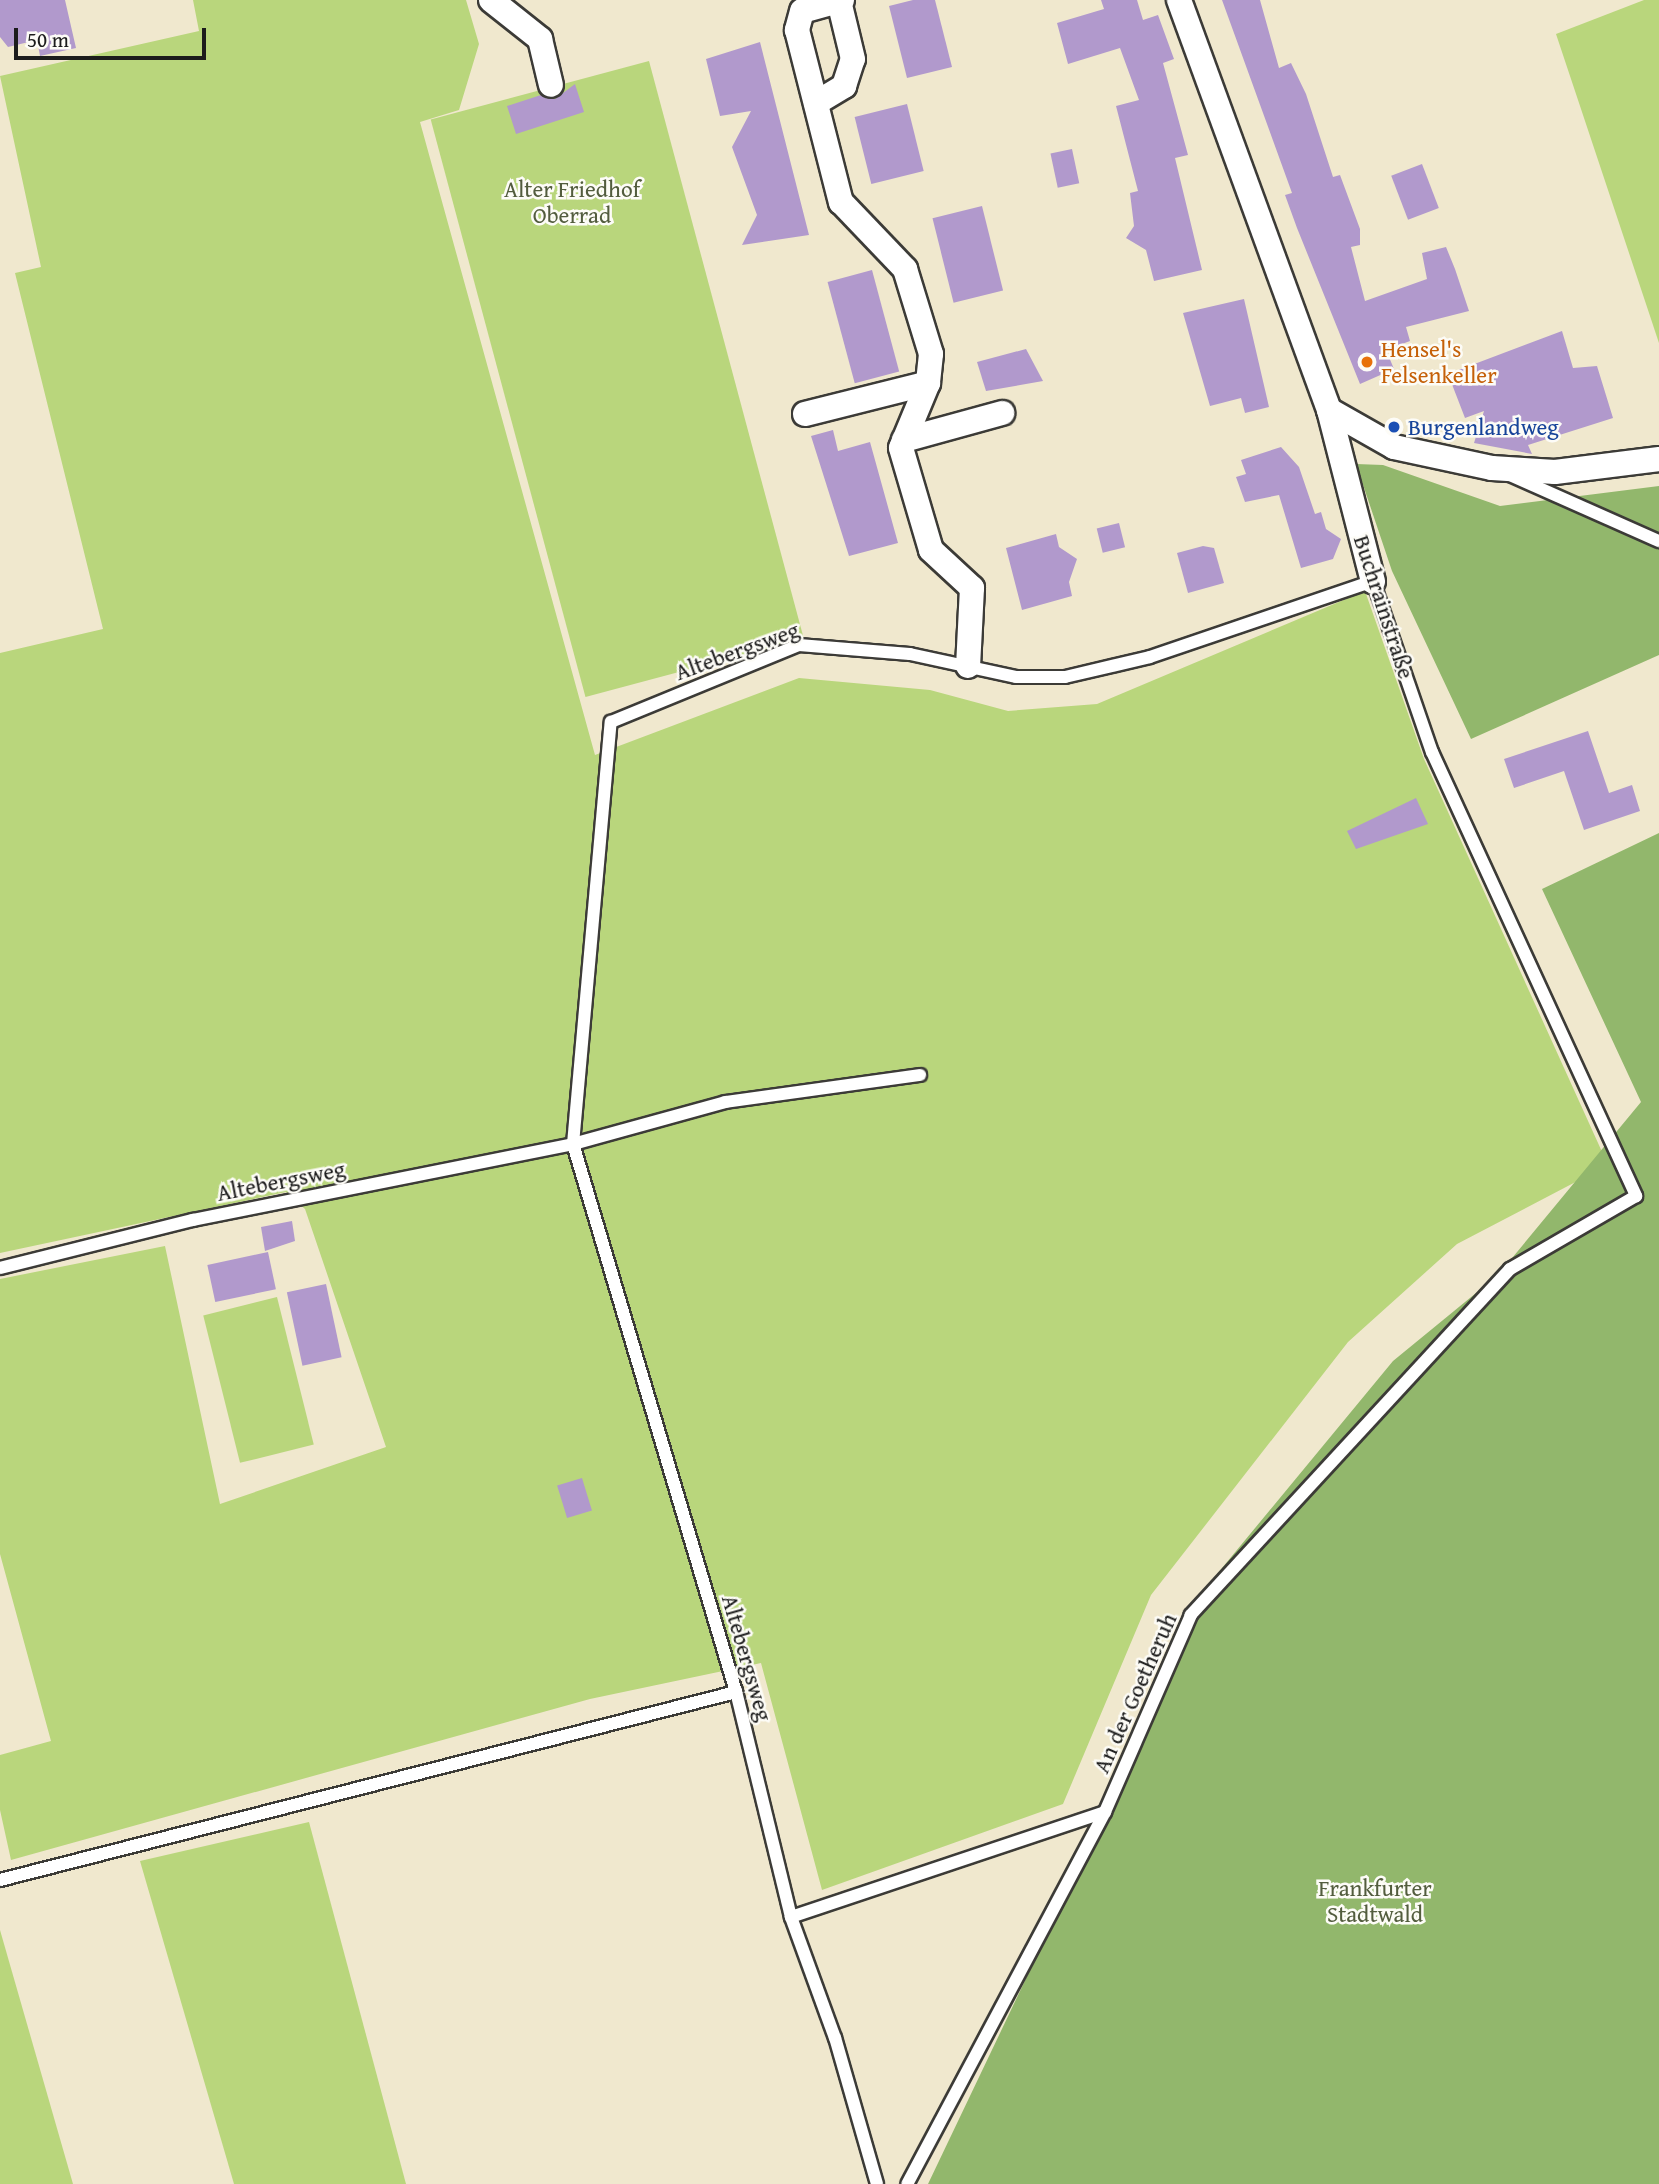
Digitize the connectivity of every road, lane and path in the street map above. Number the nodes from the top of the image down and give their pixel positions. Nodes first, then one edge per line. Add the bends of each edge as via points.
1 (491, 0) edge
2 (840, 0) edge
3 (1179, 0) edge
4 (551, 85) dead end
5 (816, 103) junction
6 (928, 383) junction
7 (1329, 410) junction
8 (1002, 413) dead end
9 (805, 414) dead end
10 (904, 440) junction
11 (1659, 459) edge
12 (1492, 468) junction
13 (1659, 541) edge
14 (1373, 582) junction
15 (968, 666) junction
16 (920, 1075) dead end
17 (573, 1144) junction
18 (1636, 1196) joint
19 (0, 1268) edge
20 (736, 1692) junction
21 (1105, 1812) junction
22 (0, 1880) edge
23 (791, 1917) junction
24 (877, 2184) edge
25 (907, 2184) edge

1 - 4 street via 540,39
2 - 5 street via 853,59 844,86
2 - 5 street via 802,11 797,30
3 - 7 street, Buchrainstraße
5 - 6 street via 841,202 905,269 932,355
6 - 9 street
6 - 10 street
7 - 12 street via 1394,447
7 - 14 street, Buchrainstraße
8 - 10 street
10 - 15 street via 925,537 931,550 967,579 974,597
11 - 12 street via 1555,472
12 - 13 lane
14 - 15 lane, Altebergsweg via 1101,670 1037,678
14 - 18 lane, Buchrainstraße via 1432,752
15 - 17 lane, Altebergsweg via 799,645 611,722
16 - 17 lane via 725,1102
17 - 19 lane, Altebergsweg via 193,1220
17 - 20 lane, Altebergsweg
18 - 21 lane, An der Goetheruh via 1510,1269 1191,1615
20 - 22 lane
20 - 23 lane, Altebergsweg
21 - 23 lane
21 - 25 lane, An der Goetheruh
23 - 24 lane, Altebergsweg via 835,2038

